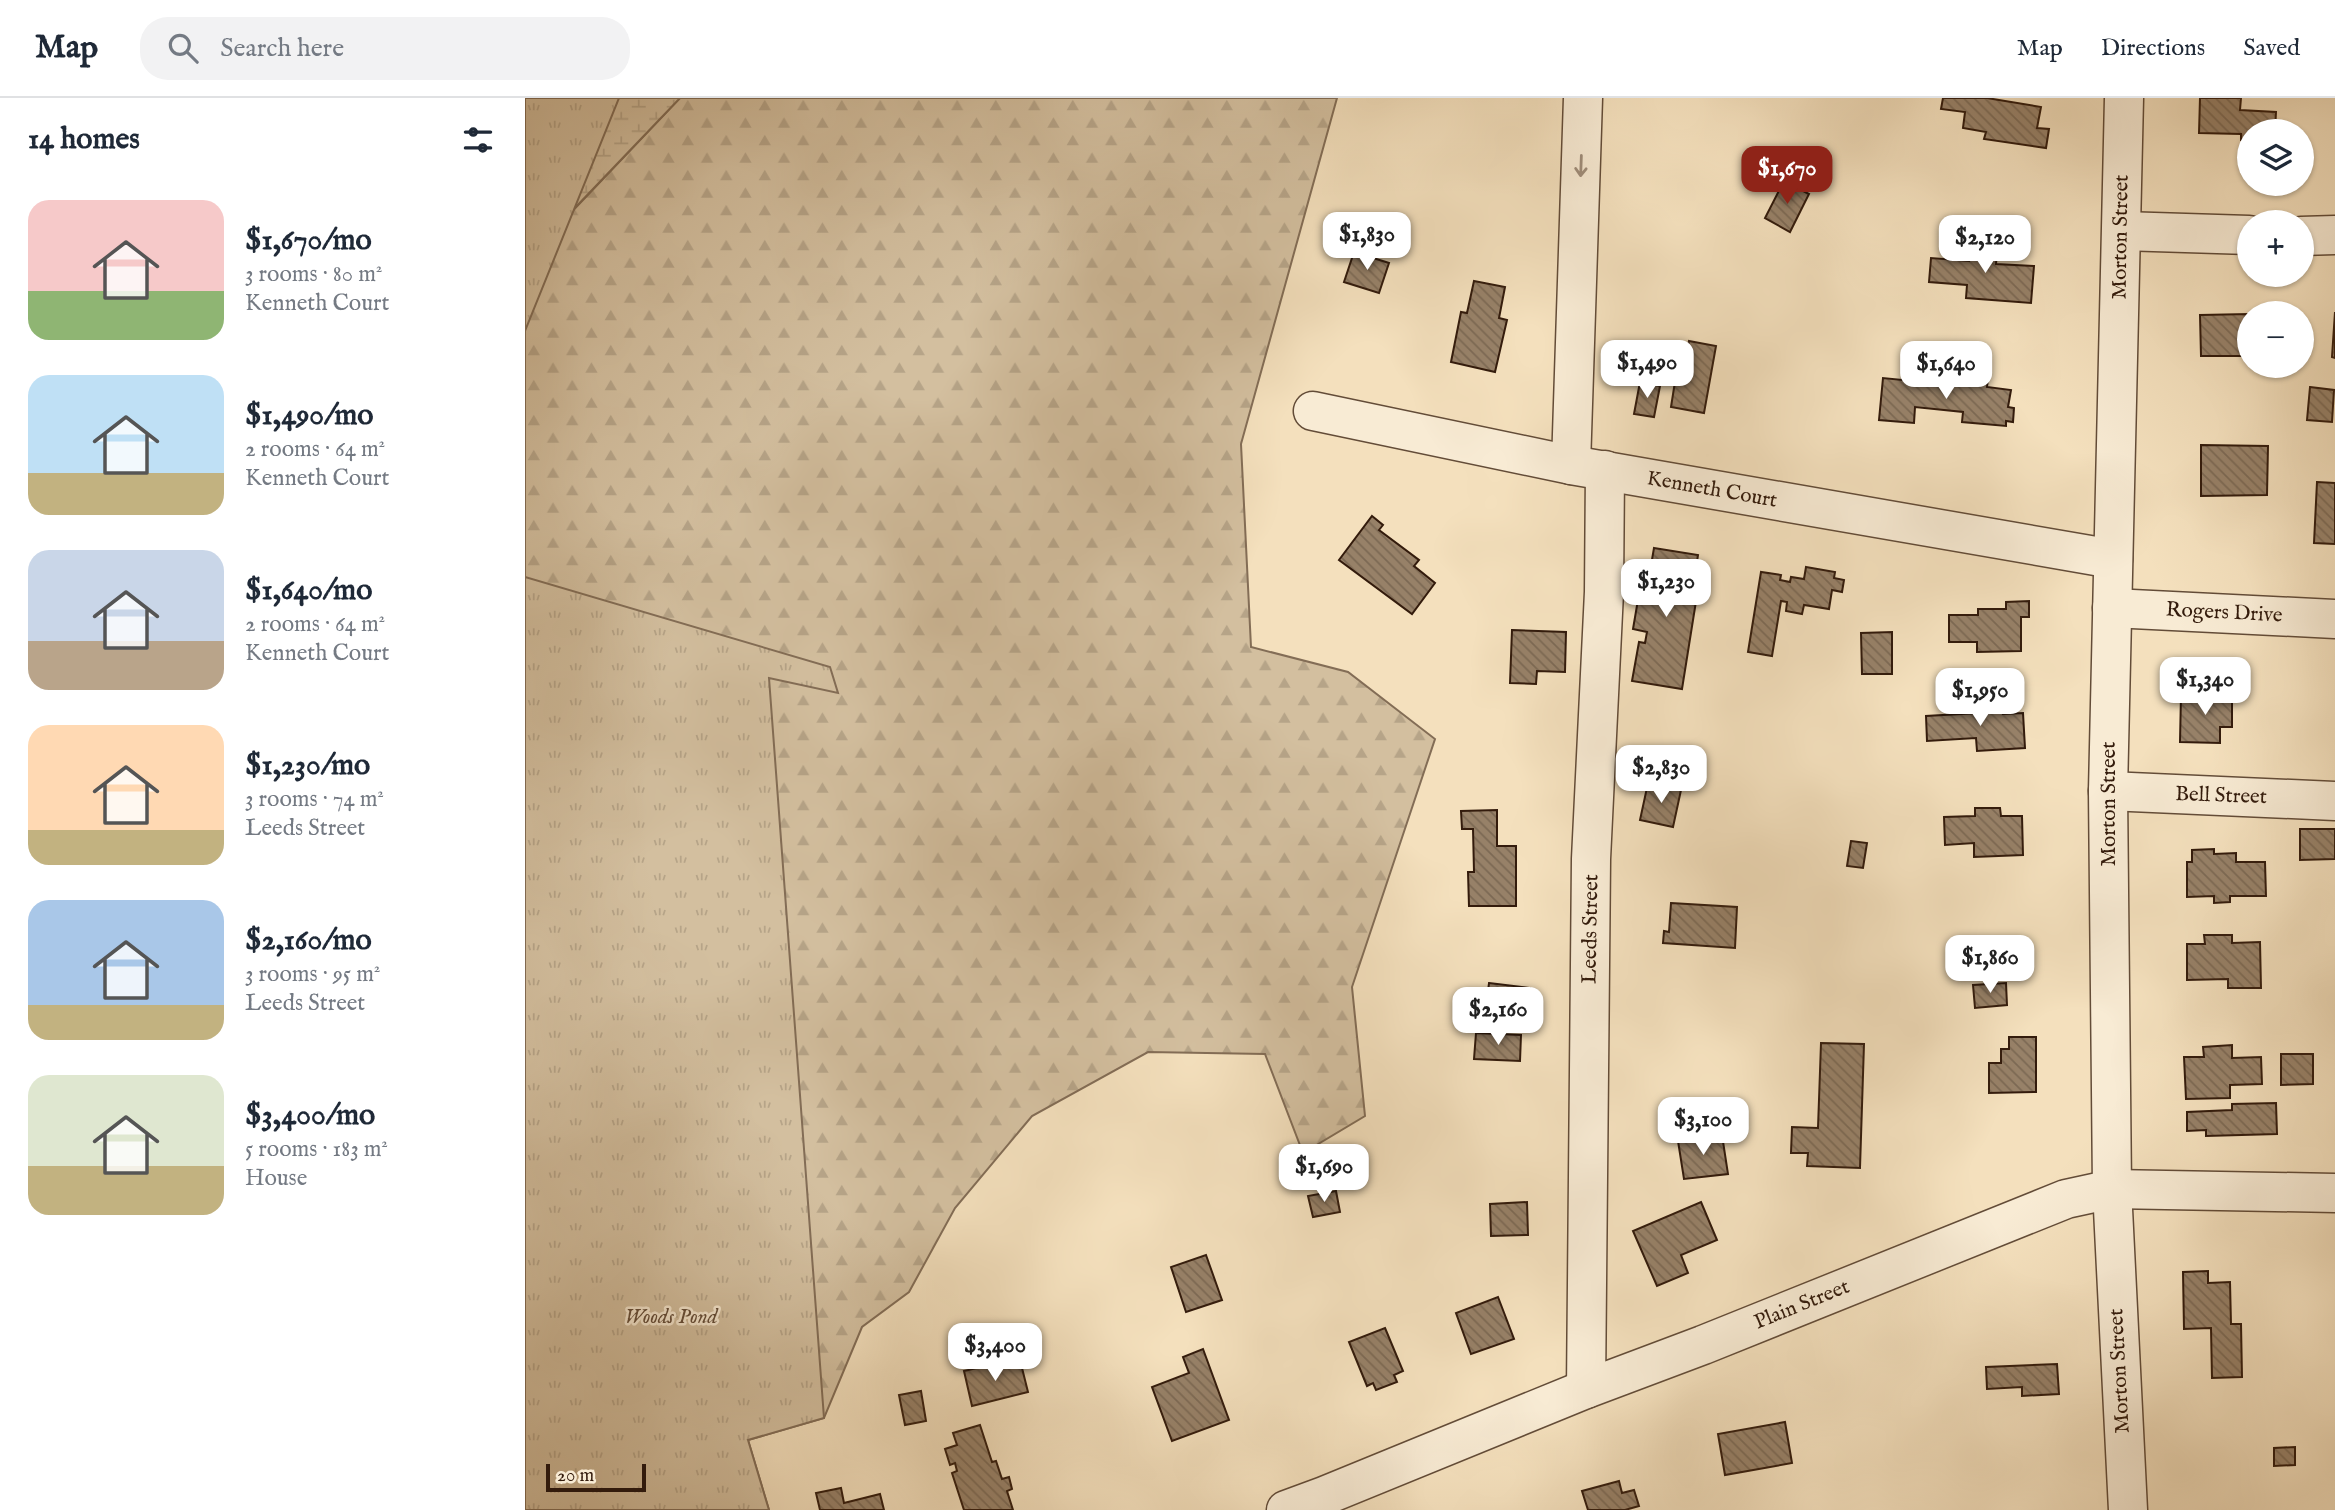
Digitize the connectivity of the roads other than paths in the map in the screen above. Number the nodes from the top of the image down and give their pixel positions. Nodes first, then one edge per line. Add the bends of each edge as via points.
1 (1583, 98) edge
2 (2124, 98) edge
3 (2122, 230) junction
4 (2335, 234) edge
5 (2237, 235) edge
6 (2314, 235) edge
7 (1313, 411) dead end
8 (1588, 467) junction
9 (2113, 559) junction
10 (2112, 608) junction
11 (2335, 619) edge
12 (2108, 791) junction
13 (2335, 801) edge
14 (2112, 1189) junction
15 (2335, 1193) edge
16 (1586, 1389) junction
17 (1286, 1510) edge
18 (2128, 1510) edge

1 -> 8 street, Leeds Street
2 - 3 street, Morton Street
3 - 5 street
3 - 9 street, Morton Street
4 - 6 street
7 - 8 street, Kenneth Court
8 - 9 street, Kenneth Court
8 - 16 street, Leeds Street via 1604,592 1591,859
9 - 10 street, Morton Street
10 - 11 street, Rogers Drive
10 - 12 street, Morton Street
12 - 13 street, Bell Street
12 - 14 street, Morton Street
14 - 15 street, Plain Street
14 - 16 street, Plain Street via 2066,1199
14 - 18 street, Morton Street
16 - 17 street, Plain Street

